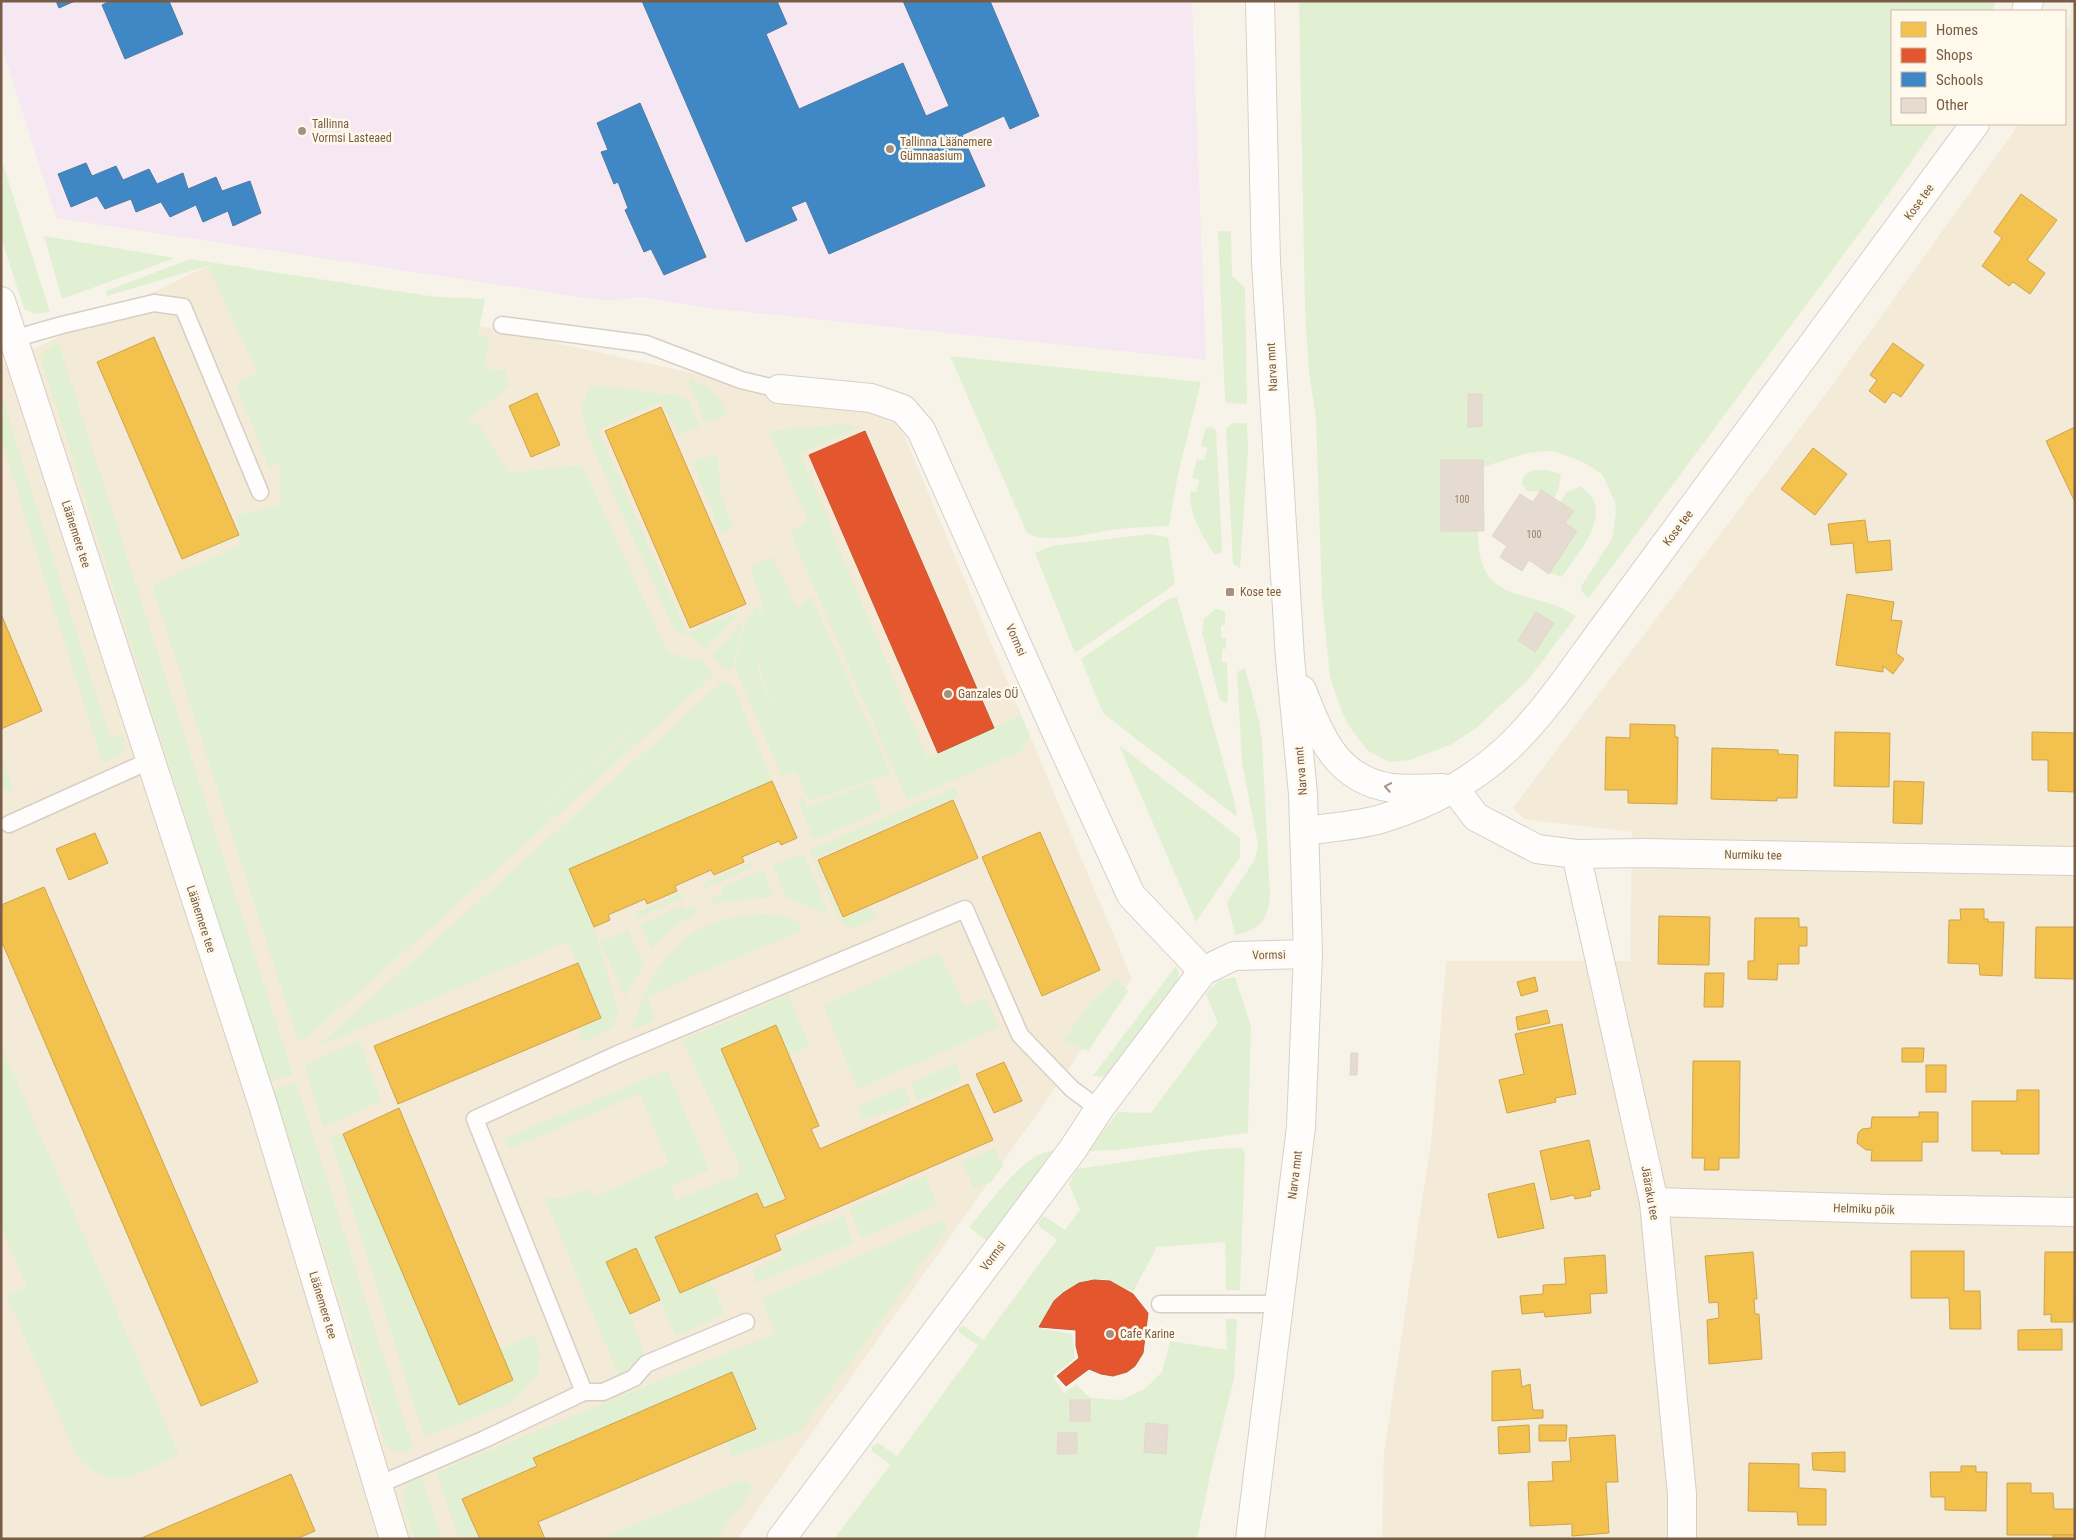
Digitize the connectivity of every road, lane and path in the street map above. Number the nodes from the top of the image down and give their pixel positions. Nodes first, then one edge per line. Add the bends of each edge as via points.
1 (1260, 1) edge
2 (1974, 125) edge
3 (1, 302) edge
4 (502, 325) dead end
5 (13, 339) junction
6 (780, 389) joint
7 (260, 492) dead end
8 (1290, 658) junction
9 (149, 761) junction
10 (1454, 788) junction
11 (9, 824) dead end
12 (1305, 830) junction
13 (1576, 854) junction
14 (2075, 861) edge
15 (1308, 954) junction
16 (1203, 971) junction
17 (1099, 1109) junction
18 (1654, 1202) junction
19 (2075, 1212) edge
20 (1160, 1304) dead end
21 (1279, 1304) junction
22 (746, 1322) dead end
23 (584, 1392) junction
24 (378, 1485) junction
25 (394, 1539) edge
26 (781, 1539) edge
27 (1250, 1539) edge
28 (1682, 1539) edge

1 - 8 street, Narva mnt via 1266,262
2 - 10 street, Kose tee via 1545,706 1494,761
3 - 5 street, Läänemere tee
4 - 6 lane via 646,344 741,380
5 - 7 lane via 154,303 183,307
5 - 9 street, Läänemere tee
6 - 16 street, Vormsi via 871,398 903,409 921,430 1132,895
10 -> 8 street via 1382,786 1346,769 1322,738
8 - 12 street, Narva mnt
9 - 11 lane
9 - 24 street, Läänemere tee via 259,1093
10 - 12 street, Kose tee via 1384,818
10 - 13 street, Nurmiku tee via 1476,817 1537,849
12 - 15 street, Narva mnt
13 - 14 street, Nurmiku tee
13 - 18 street, Jääraku tee
15 - 16 street, Vormsi via 1234,956
15 - 21 street, Narva mnt via 1300,1127
16 - 17 street, Vormsi
17 - 23 lane via 1072,1089 1020,1034 965,909 618,1054 476,1119
17 - 26 street, Vormsi via 1073,1149
18 - 19 street, Helmiku põik
18 - 28 street, Jääraku tee via 1682,1494
20 - 21 lane
21 - 27 street, Narva mnt
22 - 23 lane via 646,1364 634,1378 603,1392
23 - 24 lane
24 - 25 street, Läänemere tee

